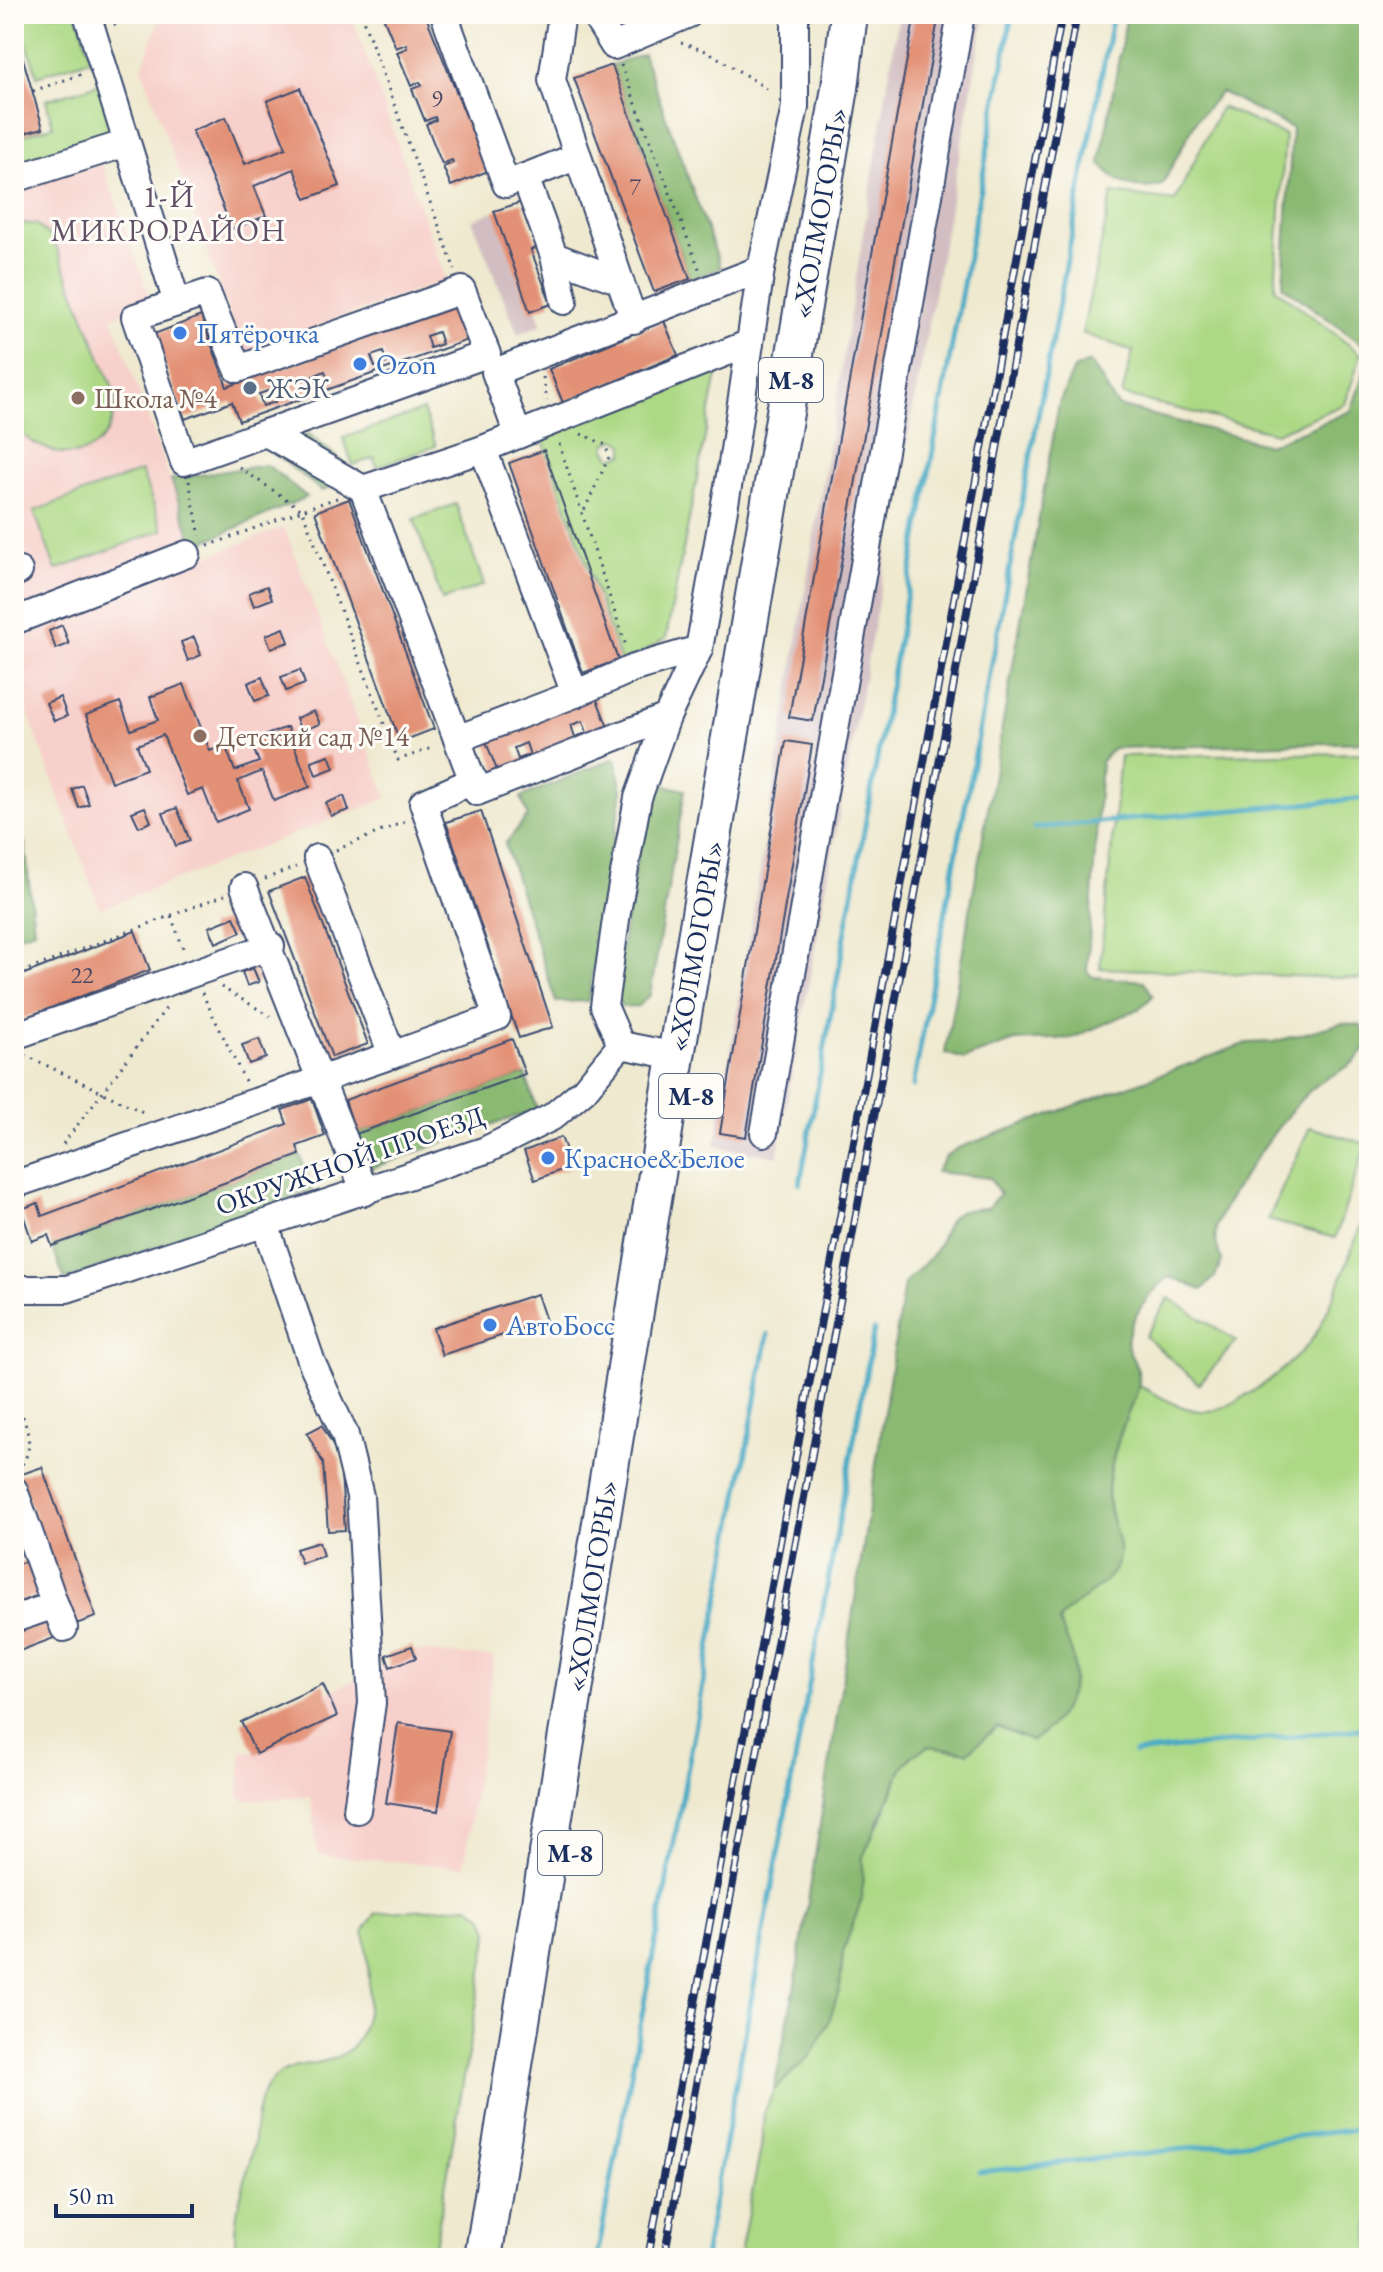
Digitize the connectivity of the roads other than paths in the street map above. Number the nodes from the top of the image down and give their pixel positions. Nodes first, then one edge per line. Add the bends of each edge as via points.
1 (444, 14) edge
2 (562, 14) edge
3 (594, 14) edge
4 (689, 14) edge
5 (795, 14) edge
6 (849, 14) edge
7 (871, 14) edge
8 (961, 14) edge
9 (91, 23) edge
10 (127, 143) junction
11 (578, 156) junction
12 (525, 177) junction
13 (14, 179) edge
14 (554, 256) junction
15 (761, 269) junction
16 (620, 281) junction
17 (564, 301) dead end
18 (177, 303) junction
19 (634, 320) junction
20 (750, 343) junction
21 (491, 363) junction
22 (266, 433) junction
23 (518, 435) junction
24 (483, 449) junction
25 (363, 489) junction
26 (187, 554) dead end
27 (14, 621) edge
28 (699, 649) junction
29 (575, 694) junction
30 (667, 717) junction
31 (457, 739) junction
32 (474, 780) junction
33 (317, 858) dead end
34 (244, 887) dead end
35 (271, 946) junction
36 (14, 1036) edge
37 (621, 1045) junction
38 (392, 1055) junction
39 (676, 1056) junction
40 (322, 1081) junction
41 (764, 1133) dead end
42 (27, 1177) edge
43 (365, 1192) junction
44 (265, 1224) junction
45 (14, 1289) edge
46 (14, 1490) edge
47 (24, 1550) edge
48 (14, 1619) edge
49 (357, 1810) dead end
50 (483, 2258) edge
51 (505, 2258) edge

1 - 12 street via 506,184
2 - 11 street via 552,80
3 - 4 street via 614,46
5 - 15 street via 795,107
6 - 39 highway, «ХОЛМОГОРЫ» / М-8
7 - 51 highway, «ХОЛМОГОРЫ» / М-8
8 - 41 street
9 - 10 street
10 - 13 street
10 - 18 street
11 - 12 street
11 - 16 street
12 - 14 street
14 - 16 street
14 - 17 street
15 - 19 street
15 - 20 street
16 - 19 street
18 - 21 street via 207,293 238,369 462,290
18 - 22 street via 135,317 184,462
19 - 21 street via 550,352
20 - 23 street
20 - 28 street
21 - 22 street
21 - 23 street
22 - 25 street
23 - 24 street
24 - 25 street
24 - 29 street
25 - 31 street
26 - 27 street
28 - 29 street via 634,668
28 - 30 street
29 - 31 street
30 - 32 street via 477,792
30 - 37 street via 638,798 604,991 604,1006
31 - 32 street
32 - 38 street via 423,803 497,1017
33 - 38 street
34 - 35 street
35 - 36 street
35 - 40 street
37 - 39 street
37 - 43 street, ОКРУЖНОЙ ПРОЕЗД via 584,1090 552,1117 486,1150
38 - 40 street
39 - 50 highway, «ХОЛМОГОРЫ» / М-8
40 - 42 street
40 - 43 street
43 - 44 street, ОКРУЖНОЙ ПРОЕЗД
44 - 45 street, ОКРУЖНОЙ ПРОЕЗД via 67,1289
44 - 49 street via 312,1363 345,1435 360,1496 372,1703
46 - 47 street
47 - 48 street via 60,1616

